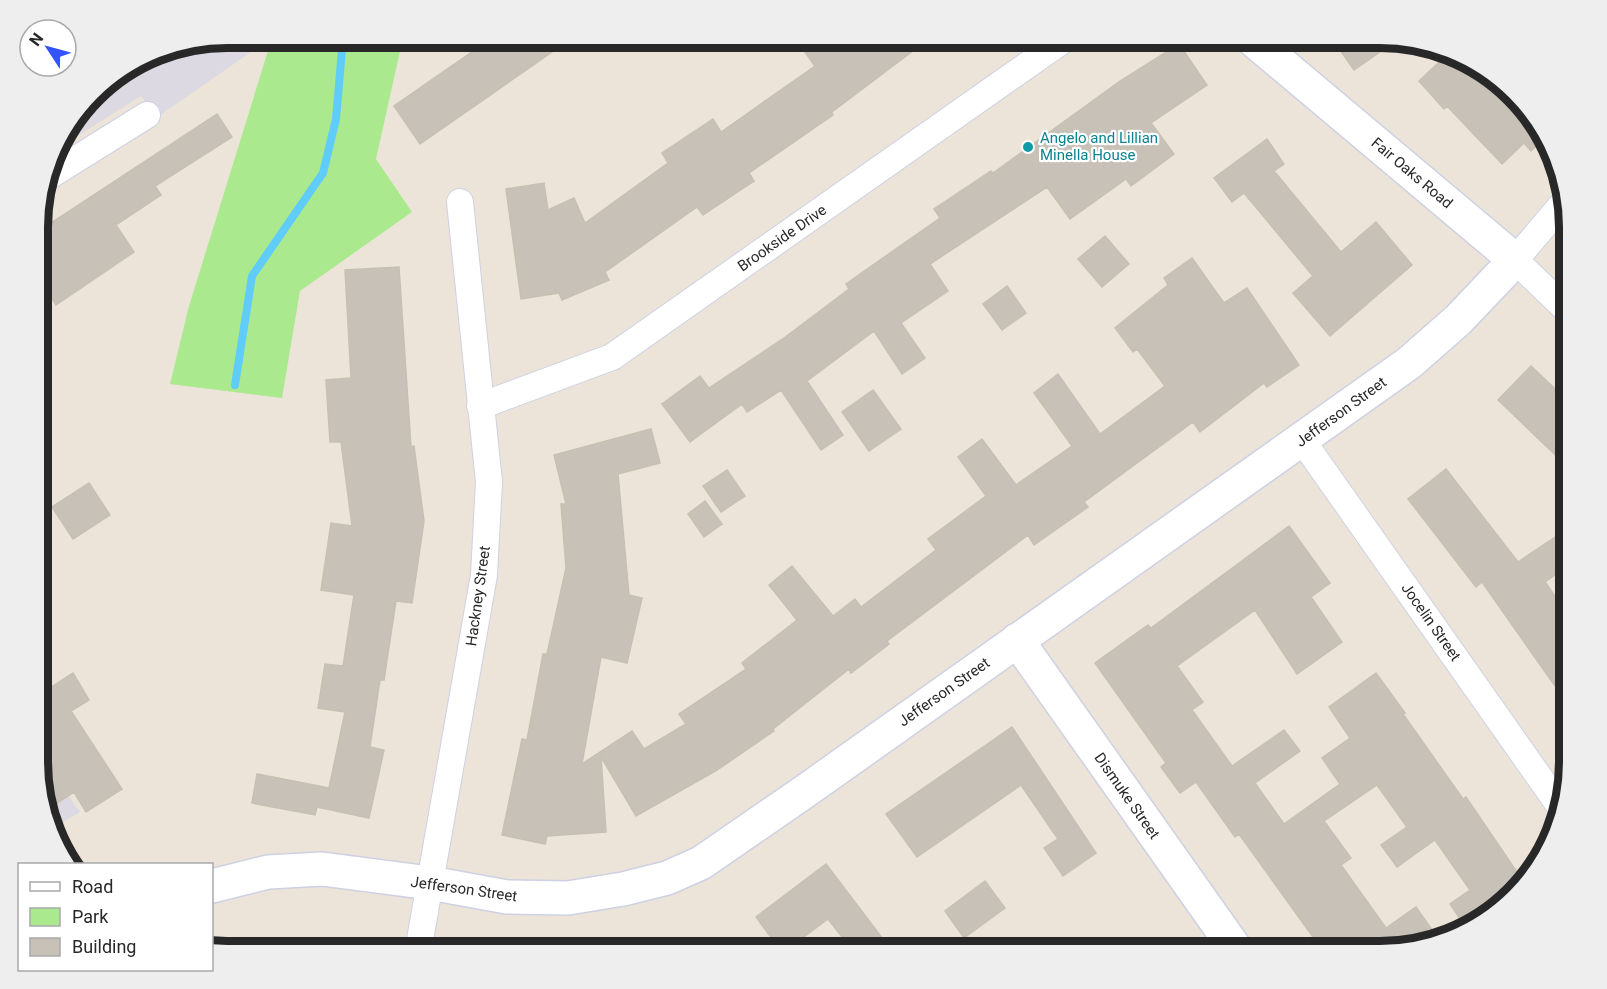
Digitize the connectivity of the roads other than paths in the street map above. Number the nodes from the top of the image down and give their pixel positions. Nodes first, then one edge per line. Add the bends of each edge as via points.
1 (1052, 48) edge
2 (1263, 48) edge
3 (147, 114) dead end
4 (56, 171) edge
5 (460, 202) dead end
6 (1558, 209) edge
7 (1515, 260) junction
8 (1559, 302) edge
9 (480, 406) junction
10 (1302, 440) junction
11 (1017, 640) junction
12 (1555, 800) edge
13 (430, 883) junction
14 (213, 886) edge
15 (420, 941) edge
16 (1230, 941) edge

1 - 9 street, Brookside Drive via 612,357
2 - 7 street, Fair Oaks Road
3 - 4 street
5 - 9 street, Hackney Street
6 - 7 street, Jefferson Street
7 - 8 street, Fair Oaks Road
7 - 10 street, Jefferson Street via 1458,320 1408,363
9 - 13 street, Hackney Street via 489,482 484,575
10 - 11 street, Jefferson Street
10 - 12 street, Jocelin Street
11 - 13 street, Jefferson Street via 700,863 667,878 568,898 507,897
11 - 16 street, Dismuke Street
13 - 14 street, Jefferson Street via 322,869 268,872
13 - 15 street, Hackney Street

